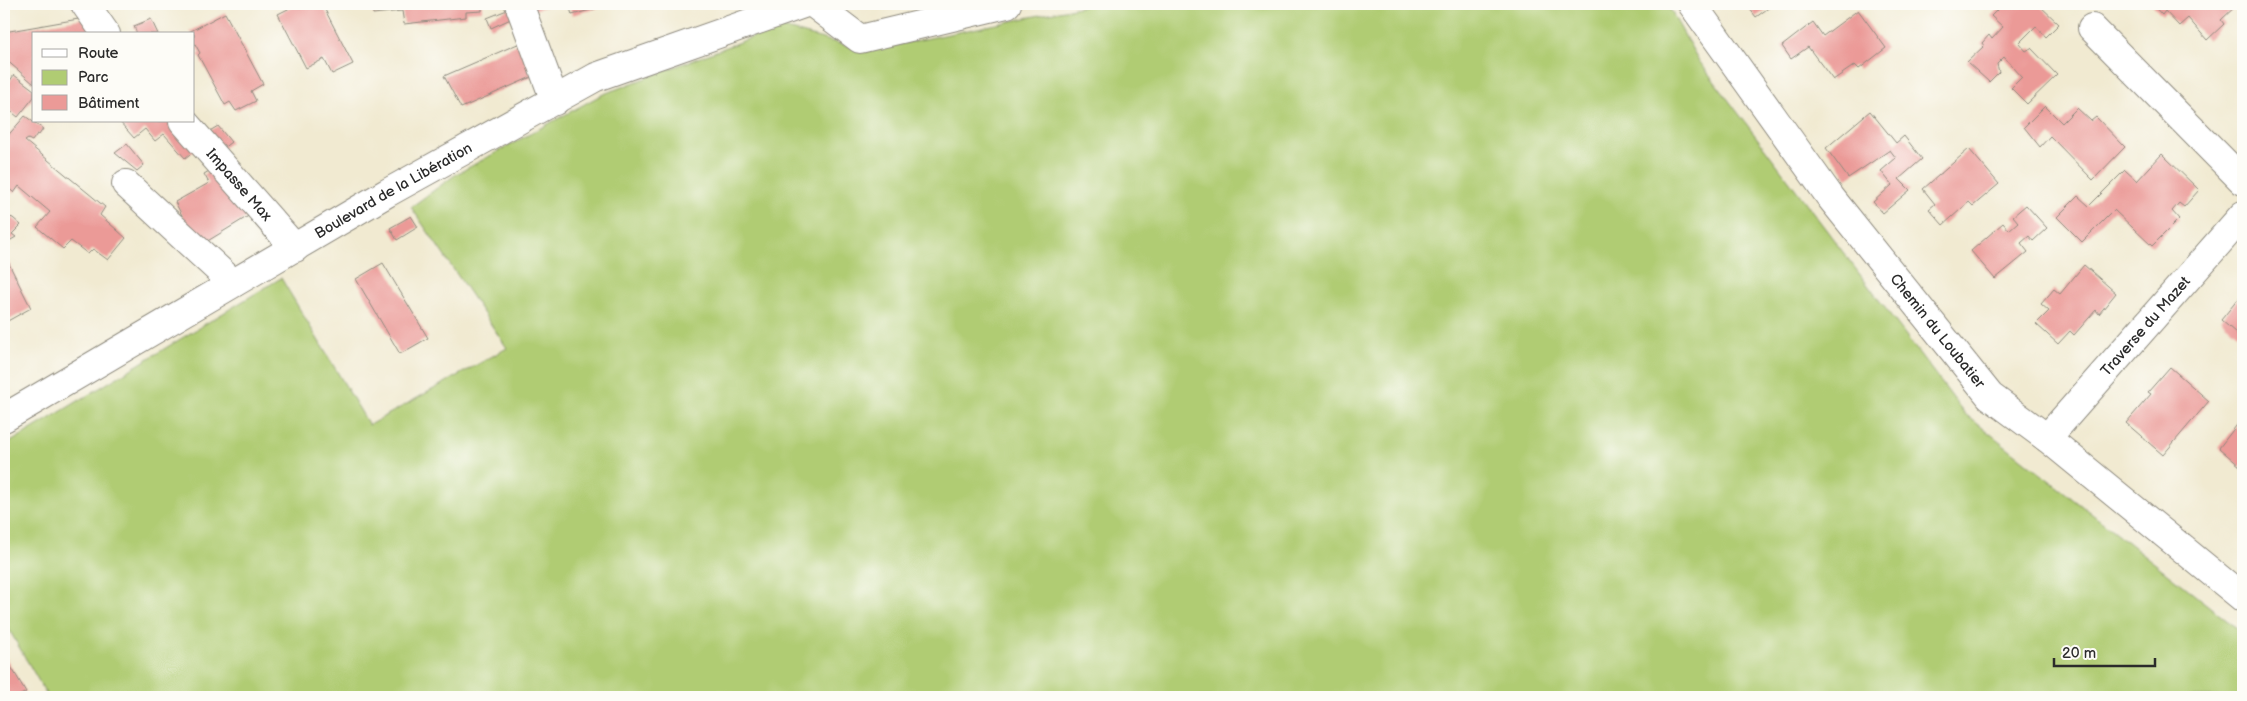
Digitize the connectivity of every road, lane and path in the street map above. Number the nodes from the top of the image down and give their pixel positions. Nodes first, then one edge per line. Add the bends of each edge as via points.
1 (85, 4) edge
2 (519, 4) edge
3 (804, 4) edge
4 (814, 4) edge
5 (1007, 4) edge
6 (1692, 4) edge
7 (2092, 28) dead end
8 (105, 32) edge
9 (555, 101) junction
10 (184, 122) edge
11 (2243, 181) edge
12 (126, 184) dead end
13 (2243, 216) edge
14 (295, 248) junction
15 (233, 284) junction
16 (4, 418) edge
17 (2047, 438) junction
18 (2243, 598) edge

1 - 8 street
2 - 9 street
3 - 9 street, Boulevard de la Libération via 596,77
4 - 5 street via 860,39
6 - 17 street, Chemin du Loubatier via 1831,198 1990,396
7 - 11 street
9 - 14 street, Boulevard de la Libération via 387,193
10 - 14 street, Impasse Max
12 - 15 street
13 - 17 street, Traverse du Mazet
14 - 15 street, Boulevard de la Libération
15 - 16 street, Boulevard de la Libération
17 - 18 street, Chemin du Loubatier

